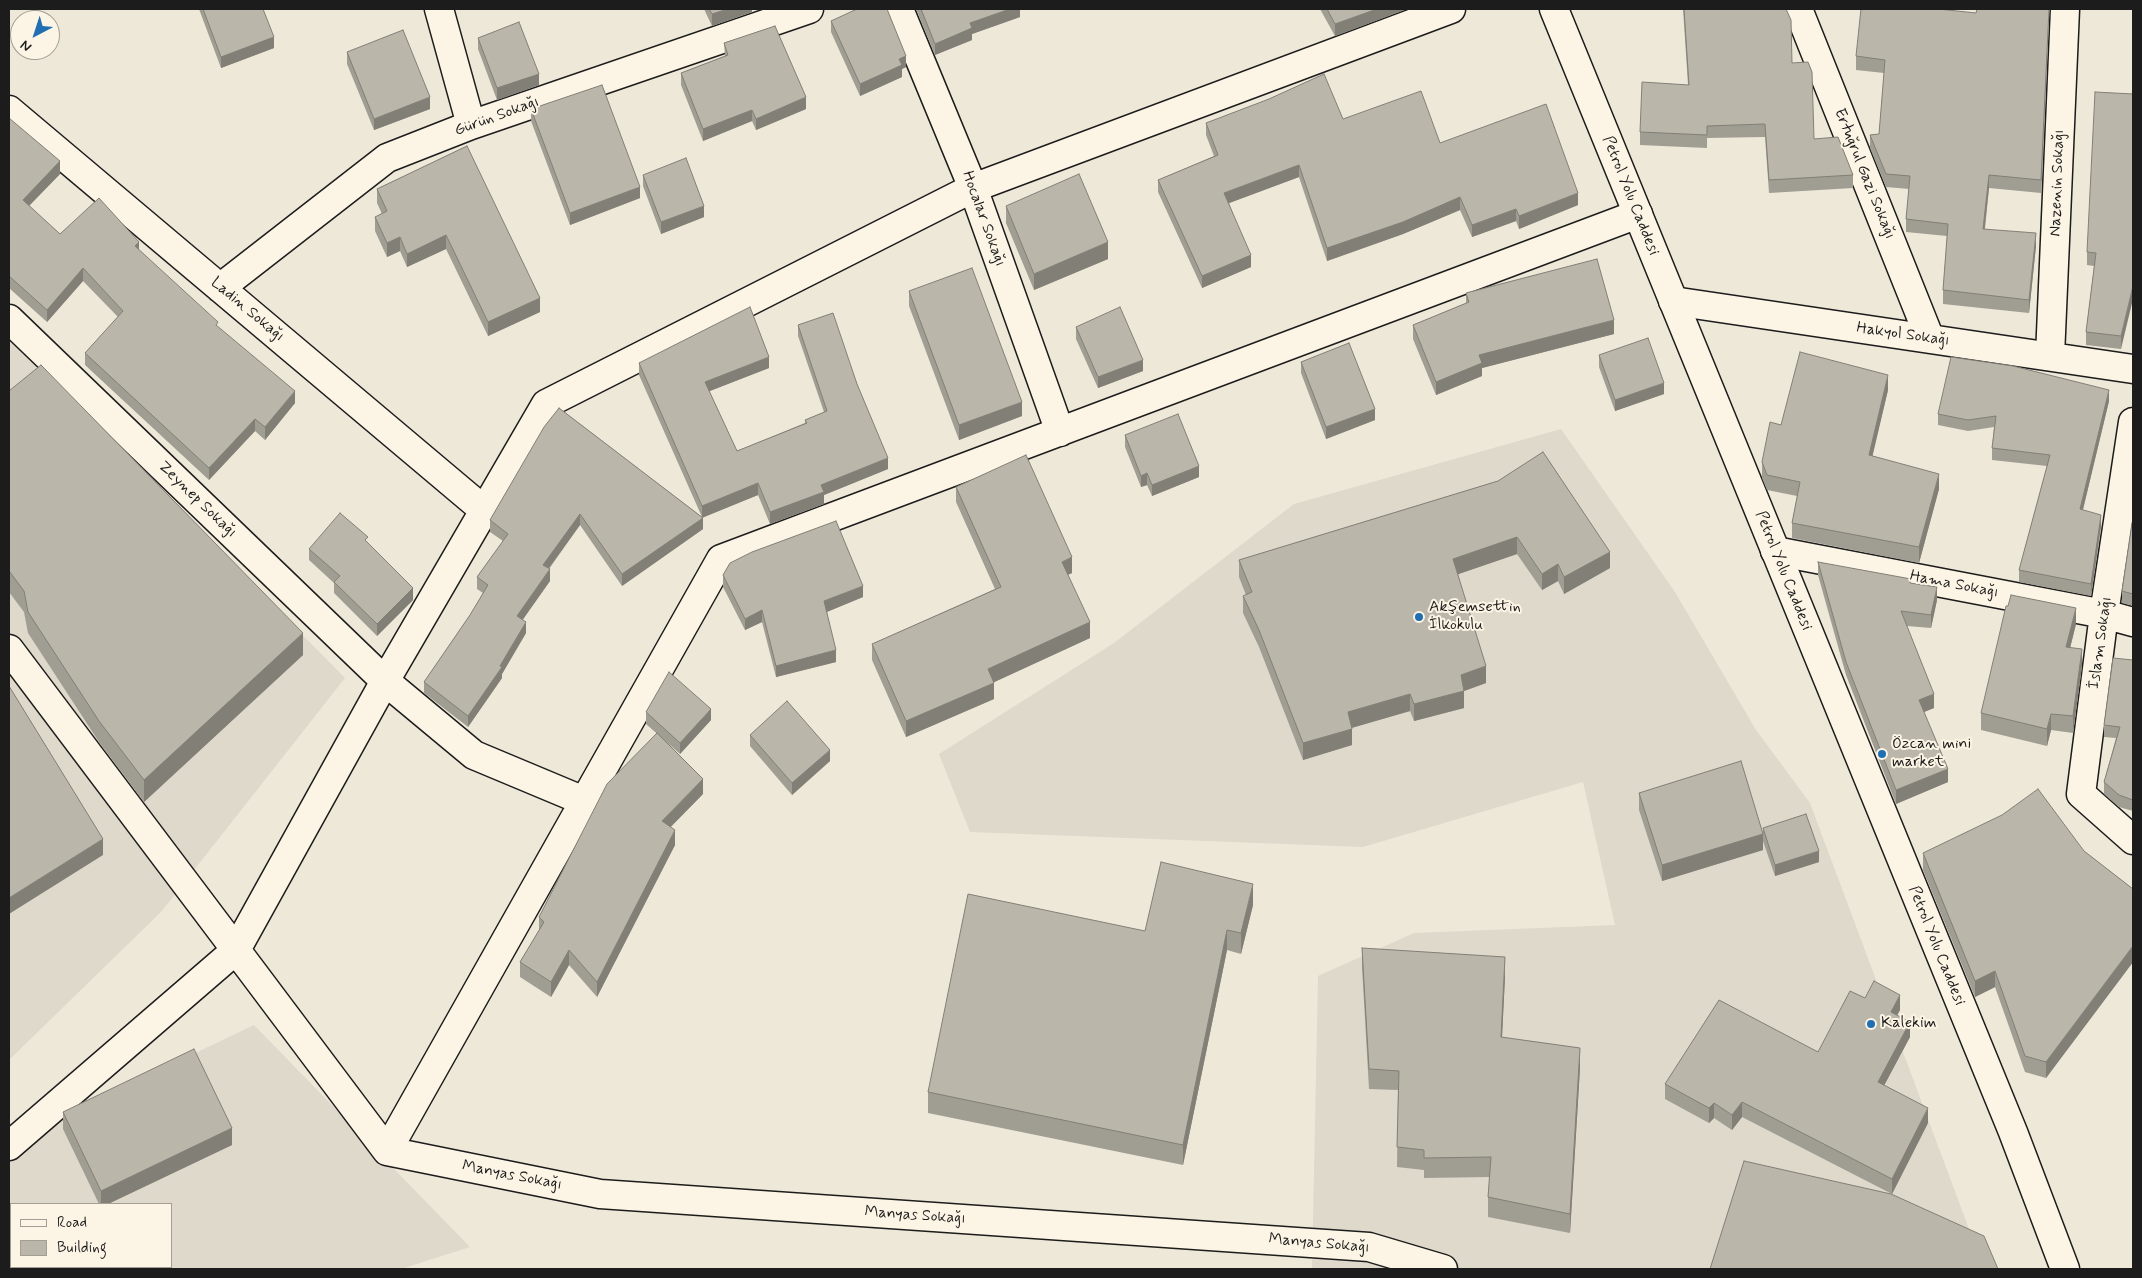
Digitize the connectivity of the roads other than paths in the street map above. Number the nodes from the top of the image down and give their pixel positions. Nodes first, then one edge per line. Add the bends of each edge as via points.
1 (439, 9) edge
2 (809, 9) edge
3 (899, 9) edge
4 (1451, 9) edge
5 (1554, 9) edge
6 (1798, 9) edge
7 (2065, 9) edge
8 (9, 110) edge
9 (471, 125) junction
10 (973, 188) junction
11 (1638, 214) junction
12 (220, 288) junction
13 (1673, 301) junction
14 (9, 319) edge
15 (1930, 339) junction
16 (2050, 356) junction
17 (2133, 369) edge
18 (2133, 422) edge
19 (1060, 432) junction
20 (485, 511) junction
21 (1775, 551) junction
22 (2104, 614) junction
23 (2133, 622) edge
24 (9, 649) edge
25 (385, 681) junction
26 (584, 801) junction
27 (2133, 840) edge
28 (236, 950) junction
29 (2013, 1132) junction
30 (9, 1146) edge
31 (387, 1151) junction
32 (1443, 1269) edge
33 (2044, 1269) edge
34 (2065, 1269) edge

1 - 9 street
2 - 9 street, Gürün Sokağı
3 - 10 street, Hocalar Sokağı
4 - 10 street
5 - 11 street, Petrol Yolu Caddesi
6 - 15 street, Ertuğrul Gazi Sokağı
7 - 16 street, Nazenin Sokağı
8 - 12 street, Ladin Sokağı
9 - 12 street, Gürün Sokağı via 386,158
10 - 19 street, Hocalar Sokağı
10 - 20 street via 546,404
11 - 13 street, Petrol Yolu Caddesi
11 - 19 street
12 - 20 street, Ladin Sokağı
13 - 15 street, Hakyol Sokağı
13 - 21 street, Petrol Yolu Caddesi
14 - 25 street, Zeynep Sokağı
15 - 16 street, Hakyol Sokağı
16 - 17 street, Hakyol Sokağı
18 - 22 street, İslam Sokağı
19 - 26 street via 721,560
20 - 25 street
21 - 22 street, Hama Sokağı
21 - 29 street, Petrol Yolu Caddesi
22 - 23 street, Hama Sokağı
22 - 27 street, İslam Sokağı via 2081,794
24 - 28 street
25 - 26 street, Zeynep Sokağı via 474,755
25 - 28 street
26 - 31 street
28 - 30 street
28 - 31 street
29 - 33 street, Petrol Yolu Caddesi
29 - 34 street, Petrol Yolu Caddesi
31 - 32 street, Manyas Sokağı via 600,1194 1369,1247

